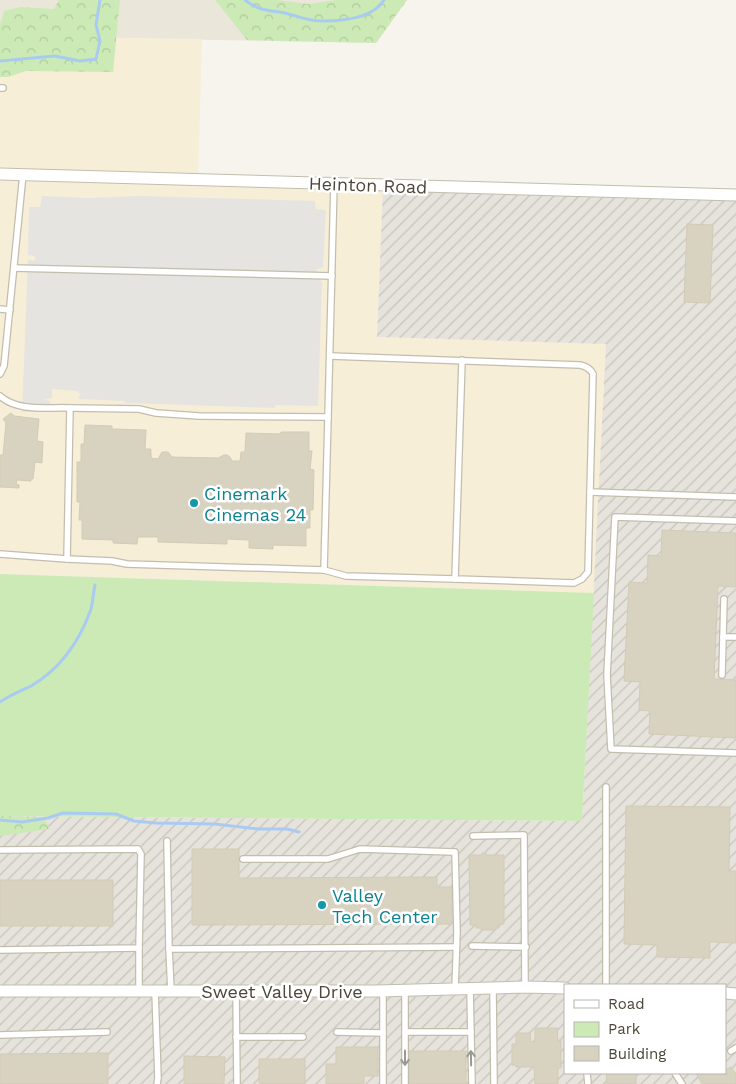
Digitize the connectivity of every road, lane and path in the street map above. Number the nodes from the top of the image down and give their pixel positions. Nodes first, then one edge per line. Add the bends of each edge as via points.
1 (0, 174) edge
2 (23, 174) junction
3 (334, 184) junction
4 (736, 195) edge
5 (14, 268) junction
6 (332, 276) junction
7 (0, 309) edge
8 (10, 310) junction
9 (330, 356) junction
10 (462, 360) junction
11 (0, 374) edge
12 (0, 396) edge
13 (70, 408) junction
14 (328, 417) junction
15 (590, 492) junction
16 (736, 497) edge
17 (736, 521) edge
18 (0, 554) edge
19 (67, 558) junction
20 (324, 570) junction
21 (455, 579) junction
22 (724, 599) dead end
23 (723, 637) junction
24 (736, 637) edge
25 (722, 676) dead end
26 (736, 753) edge
27 (606, 786) dead end
28 (473, 836) dead end
29 (167, 841) dead end
30 (0, 850) edge
31 (243, 859) dead end
32 (472, 946) dead end
33 (456, 947) junction
34 (526, 947) junction
35 (139, 948) junction
36 (0, 950) edge
37 (169, 950) junction
38 (606, 984) edge
39 (525, 987) junction
40 (470, 988) junction
41 (493, 988) junction
42 (564, 988) edge
43 (455, 989) junction
44 (405, 990) junction
45 (0, 991) edge
46 (139, 991) junction
47 (155, 991) junction
48 (171, 991) junction
49 (236, 991) junction
50 (383, 991) junction
51 (107, 1032) dead end
52 (338, 1032) dead end
53 (405, 1032) junction
54 (471, 1032) junction
55 (383, 1034) junction
56 (0, 1035) edge
57 (236, 1037) junction
58 (303, 1037) dead end
59 (156, 1084) edge
60 (237, 1084) edge
61 (383, 1084) edge
62 (405, 1084) edge
63 (472, 1084) edge
64 (494, 1084) edge

1 - 2 street, Heinton Road
2 - 3 street, Heinton Road
2 - 5 lane
3 - 4 street, Heinton Road
3 - 6 lane
5 - 6 lane
5 - 8 lane
6 - 9 lane
7 - 8 lane
8 - 11 lane via 4,366
9 - 10 lane
9 - 14 lane
10 - 15 lane via 580,365 592,370
10 - 21 lane
12 - 13 lane via 10,404
13 - 14 lane via 199,416
13 - 19 lane
14 - 20 lane
15 - 16 lane
15 - 21 lane via 588,572 579,582
17 - 26 lane via 615,517 607,675 612,749
18 - 19 lane
19 - 20 lane via 127,564
20 - 21 lane via 346,576
22 - 23 lane
23 - 24 lane
23 - 25 lane
27 - 38 lane
28 - 34 lane via 524,835
29 - 37 lane
30 - 35 lane via 138,849 141,854
31 - 33 lane via 328,859 360,849 455,852
32 - 34 lane
33 - 37 lane
33 - 43 lane
34 - 39 lane
35 - 36 lane
35 - 46 lane
37 - 48 lane
39 - 41 street, Sweet Valley Drive
39 - 42 street, Sweet Valley Drive
40 - 41 street, Sweet Valley Drive
40 - 43 street, Sweet Valley Drive
40 - 54 lane
41 - 64 lane
43 - 44 street, Sweet Valley Drive
44 - 50 street, Sweet Valley Drive
44 - 53 lane
45 - 46 street, Sweet Valley Drive
46 - 47 street, Sweet Valley Drive
47 - 48 street, Sweet Valley Drive
47 - 59 lane
48 - 49 street, Sweet Valley Drive
49 - 50 street, Sweet Valley Drive
49 - 57 lane
50 - 55 lane
51 - 56 lane
52 - 55 lane
53 - 54 lane
53 -> 62 lane
63 -> 54 lane
55 - 61 lane
57 - 58 lane
57 - 60 lane

